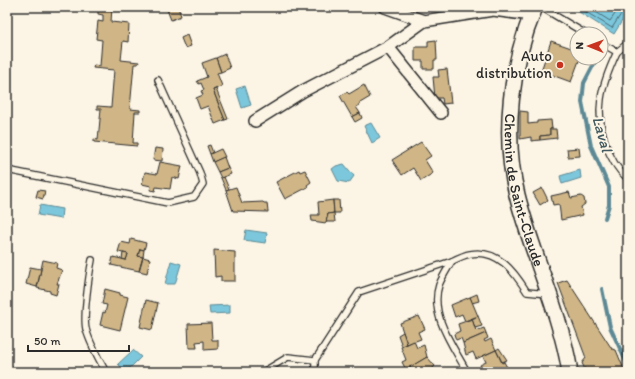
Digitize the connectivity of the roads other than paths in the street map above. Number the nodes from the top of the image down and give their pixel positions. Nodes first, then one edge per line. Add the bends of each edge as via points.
1 (385, 7) edge
2 (536, 10) edge
3 (424, 21) junction
4 (569, 26) edge
5 (628, 43) edge
6 (388, 47) junction
7 (609, 48) edge
8 (617, 52) junction
9 (158, 80) dead end
10 (441, 113) dead end
11 (255, 121) dead end
12 (7, 170) edge
13 (628, 179) edge
14 (92, 260) dead end
15 (452, 261) junction
16 (549, 294) junction
17 (316, 360) junction
18 (106, 372) edge
19 (263, 372) edge
20 (315, 372) edge
21 (467, 372) edge
22 (570, 372) edge

1 - 3 street
2 - 3 street via 493,10
2 - 4 lane
2 - 16 street, Chemin de Saint-Claude via 522,44 514,80 510,144 517,194
3 - 6 street
5 - 8 lane
6 - 10 street
6 - 11 street via 303,91
7 - 8 lane
8 - 13 lane via 601,99 602,132 612,160
9 - 12 lane via 200,173 203,184 194,197 168,203
14 - 18 lane via 88,276 86,327 91,345
15 - 16 lane via 470,254 486,254 504,262 514,271 527,292
15 - 17 lane via 359,292
15 - 21 lane via 439,285 436,300 438,316
16 - 22 street, Chemin de Saint-Claude
17 - 19 lane via 288,357
17 - 20 lane

